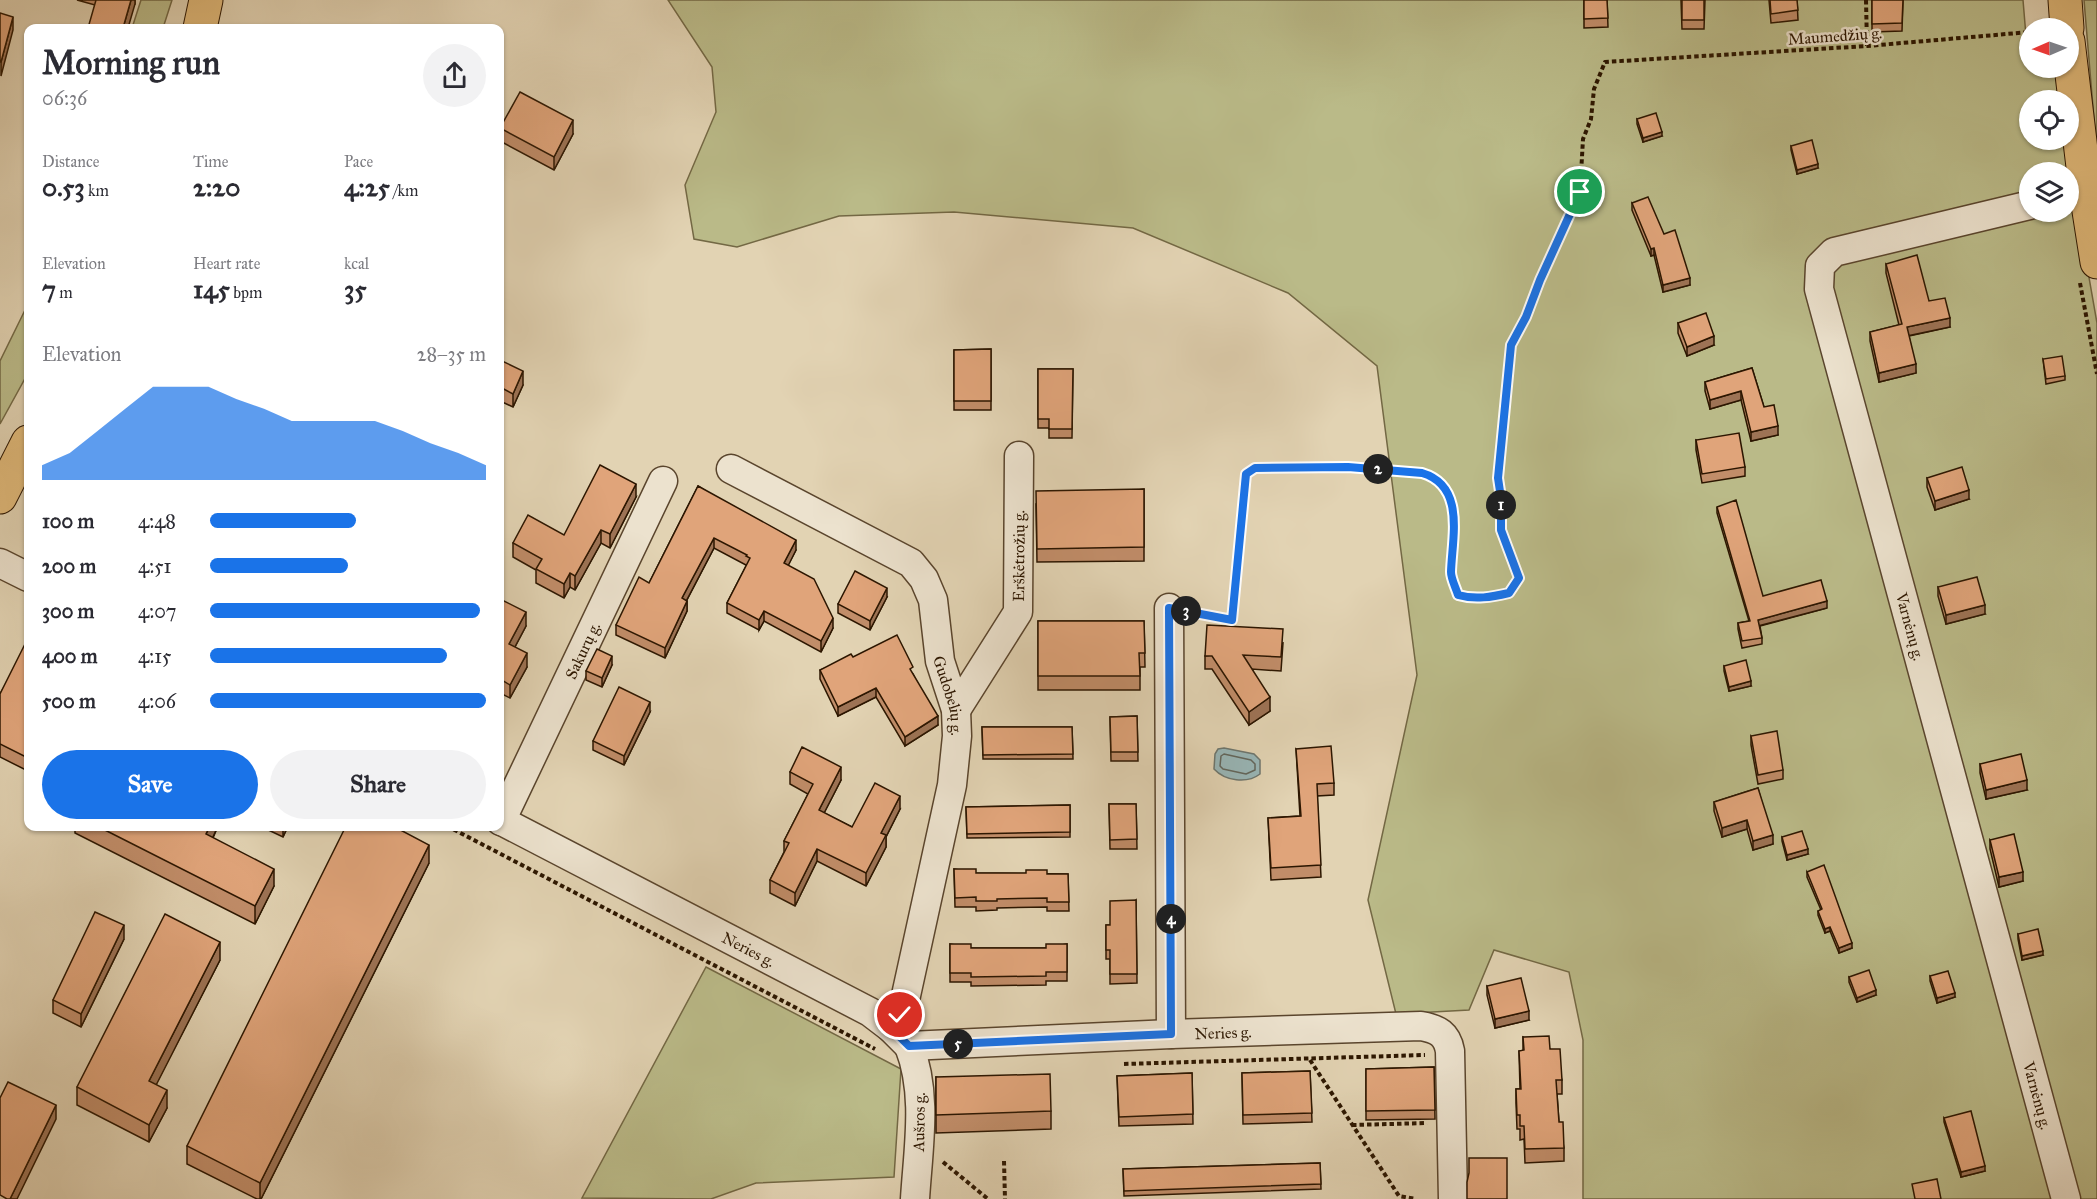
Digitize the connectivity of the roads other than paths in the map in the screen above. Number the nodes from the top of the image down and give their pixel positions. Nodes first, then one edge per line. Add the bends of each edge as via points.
1 (207, 0) edge
2 (2065, 0) edge
3 (2066, 18) edge
4 (201, 24) edge
5 (2070, 78) edge
6 (2075, 162) edge
7 (2079, 198) edge
8 (2019, 208) edge
9 (2094, 225) edge
10 (2089, 272) edge
11 (24, 450) edge
12 (1019, 456) dead end
13 (731, 469) dead end
14 (663, 481) dead end
15 (0, 497) edge
16 (0, 563) edge
17 (24, 576) edge
18 (1169, 608) road end
19 (956, 710) junction
20 (504, 813) edge
21 (504, 823) edge
22 (1171, 1034) junction
23 (894, 1042) junction
24 (915, 1199) edge
25 (1453, 1199) edge
26 (2066, 1199) edge

1 - 4 main road
2 - 3 main road
5 - 6 main road
7 - 9 main road
8 - 26 street, Varnėnų g. via 1834,252 1820,266 1819,289
9 - 10 main road
11 - 15 main road
12 - 19 street, Erškėtrožių g. via 1018,612
13 - 19 street, Gudobelių g. via 911,563 933,600 940,661
14 - 20 street, Sakurų g.
16 - 17 street
18 - 22 street
19 - 23 street, Gudobelių g. via 952,785
21 - 23 street, Neries g. via 870,1012
22 - 23 street, Neries g.
22 - 25 street, Neries g. via 1433,1028 1448,1041 1450,1054
23 - 24 street, Aušros g. via 919,1076

